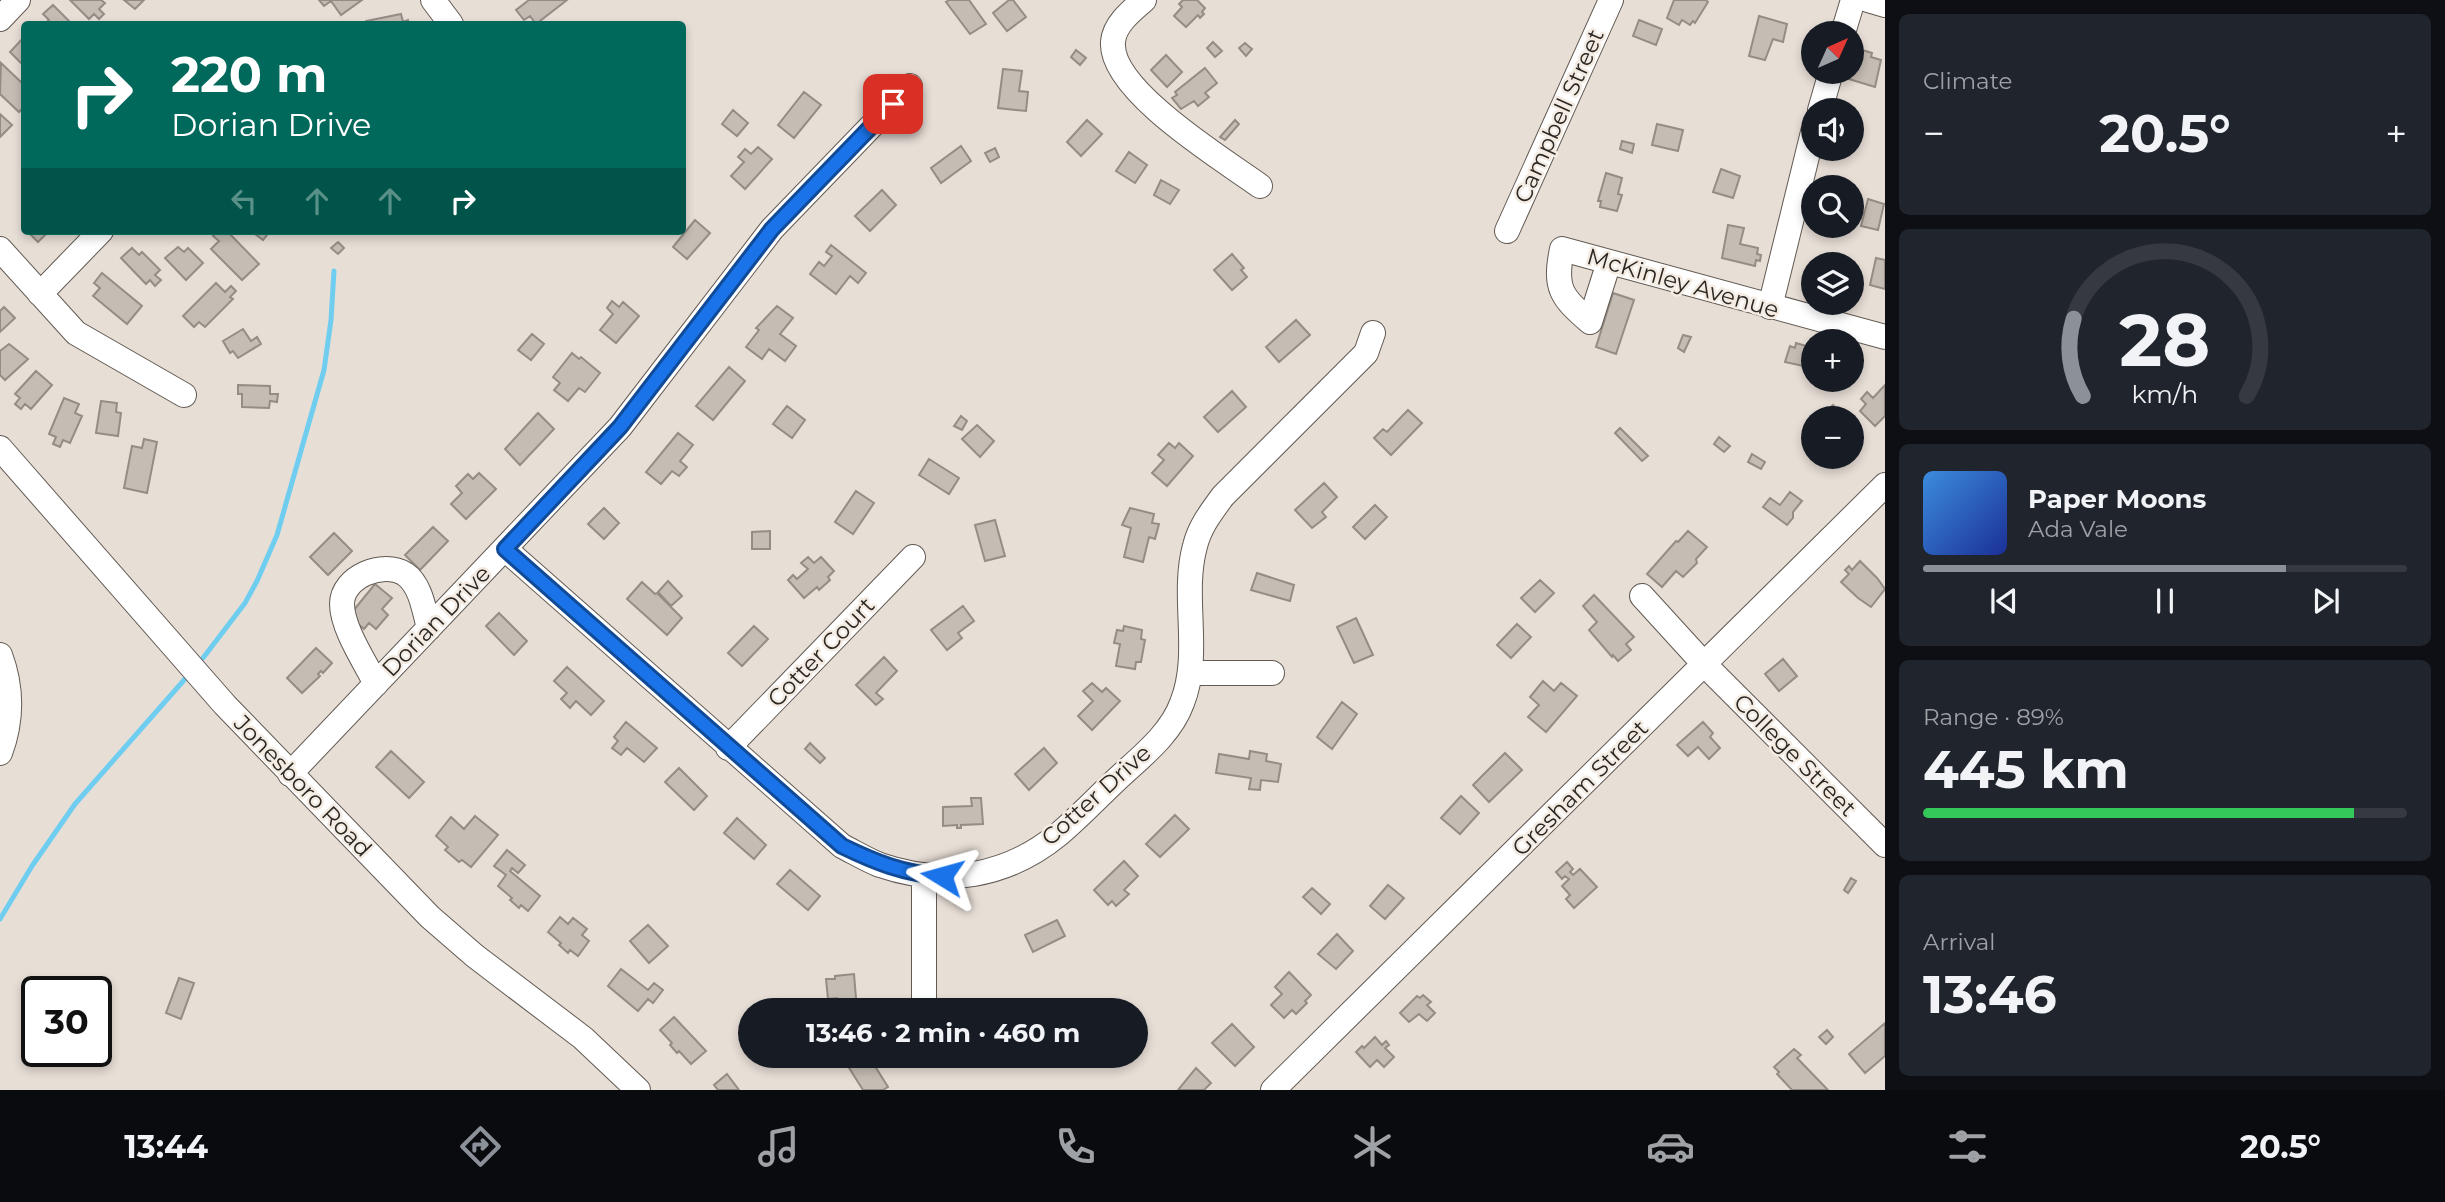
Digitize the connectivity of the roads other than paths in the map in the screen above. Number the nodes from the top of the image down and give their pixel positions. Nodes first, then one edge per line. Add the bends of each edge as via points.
1 (18, 0) edge
2 (433, 0) edge
3 (1144, 0) edge
4 (1611, 0) edge
5 (1853, 0) edge
6 (1868, 0) edge
7 (1885, 5) edge
8 (0, 19) edge
9 (449, 21) edge
10 (1847, 21) edge
11 (910, 86) dead end
12 (1806, 161) edge
13 (1260, 186) dead end
14 (1507, 231) dead end
15 (97, 235) edge
16 (0, 249) edge
17 (1609, 262) junction
18 (40, 294) junction
19 (1770, 307) junction
20 (1373, 333) dead end
21 (1885, 337) edge
22 (184, 395) dead end
23 (0, 448) edge
24 (1885, 485) edge
25 (505, 549) junction
26 (913, 557) dead end
27 (1642, 596) dead end
28 (429, 628) junction
29 (0, 655) edge
30 (1704, 664) junction
31 (1191, 673) junction
32 (1272, 673) dead end
33 (376, 684) junction
34 (728, 748) junction
35 (0, 753) edge
36 (290, 774) junction
37 (1885, 845) edge
38 (924, 875) junction
39 (924, 998) edge
40 (638, 1090) edge
41 (1273, 1090) edge

1 - 8 street
2 - 9 street
3 - 13 street via 1119,24 1113,39 1118,64 1163,116
4 - 14 street, Campbell Street
5 - 10 street
6 - 7 street
11 - 25 street, Dorian Drive via 772,229 620,427
12 - 19 street
15 - 18 street
16 - 18 street
17 - 17 street, McKinley Avenue via 1562,249 1556,275 1567,302 1590,322
17 - 19 street, McKinley Avenue
18 - 22 street via 76,333
19 - 21 street, McKinley Avenue
20 - 31 street, Cotter Drive via 1366,353 1223,496 1205,521 1191,567
23 - 36 street, Jonesboro Road
24 - 30 street, Gresham Street
25 - 28 street, Dorian Drive
25 - 34 street, Cotter Drive
26 - 34 street, Cotter Court
27 - 30 street, College Street
28 - 33 street, Dorian Drive
28 - 33 street via 418,589 405,574 392,569 367,573 344,591 343,616
29 - 35 street via 10,700
30 - 37 street, College Street
30 - 41 street, Gresham Street
31 - 32 street
31 - 38 street, Cotter Drive via 1182,706 1163,735 1058,835 998,870
33 - 36 street, Dorian Drive
34 - 38 street, Cotter Drive via 842,846 880,865
36 - 40 street, Jonesboro Road via 430,917 583,1038
38 - 39 street

